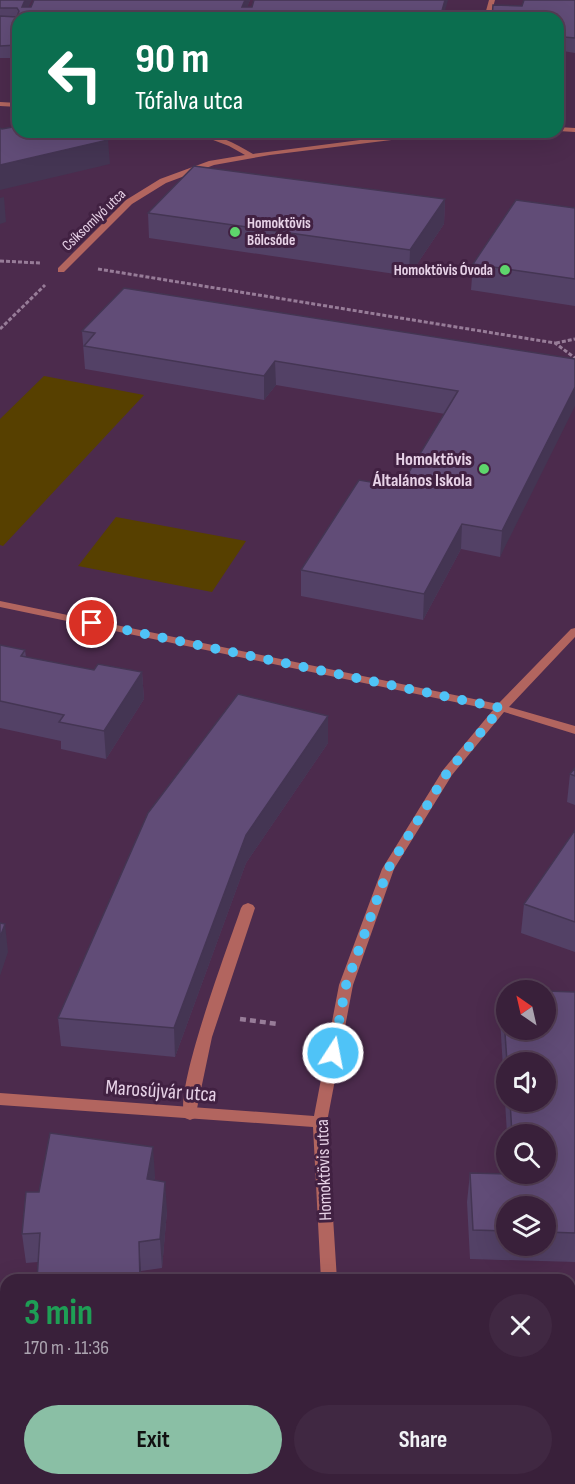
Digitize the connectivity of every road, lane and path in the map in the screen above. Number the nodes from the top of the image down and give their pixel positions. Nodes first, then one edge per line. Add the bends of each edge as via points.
1 (214, 138) edge
2 (393, 138) edge
3 (252, 156) junction
4 (0, 261) edge
5 (68, 264) junction
6 (61, 270) joint
7 (0, 329) edge
8 (575, 339) edge
9 (555, 343) junction
10 (575, 358) edge
11 (0, 604) edge
12 (575, 631) edge
13 (501, 708) junction
14 (575, 730) edge
15 (248, 908) dead end
16 (213, 1015) junction
17 (278, 1024) dead end
18 (0, 1099) edge
19 (190, 1114) junction
20 (320, 1122) junction
21 (329, 1274) edge

1 - 3 street
2 - 3 street, Csíksomlyó utca
3 - 5 street, Csíksomlyó utca via 212,164 163,181 129,202
4 - 5 path
5 - 6 street, Csíksomlyó utca
5 - 9 path
6 - 7 path, Csíksomlyó utca
8 - 9 path
9 - 10 path
11 - 13 street
12 - 13 street, Homoktövis utca
13 - 14 street
13 - 20 street, Homoktövis utca via 447,773 388,869 346,985
15 - 16 street
16 - 17 path
16 - 19 street via 192,1088
18 - 19 street, Marosújvár utca
19 - 20 street, Marosújvár utca
20 - 21 street, Homoktövis utca

